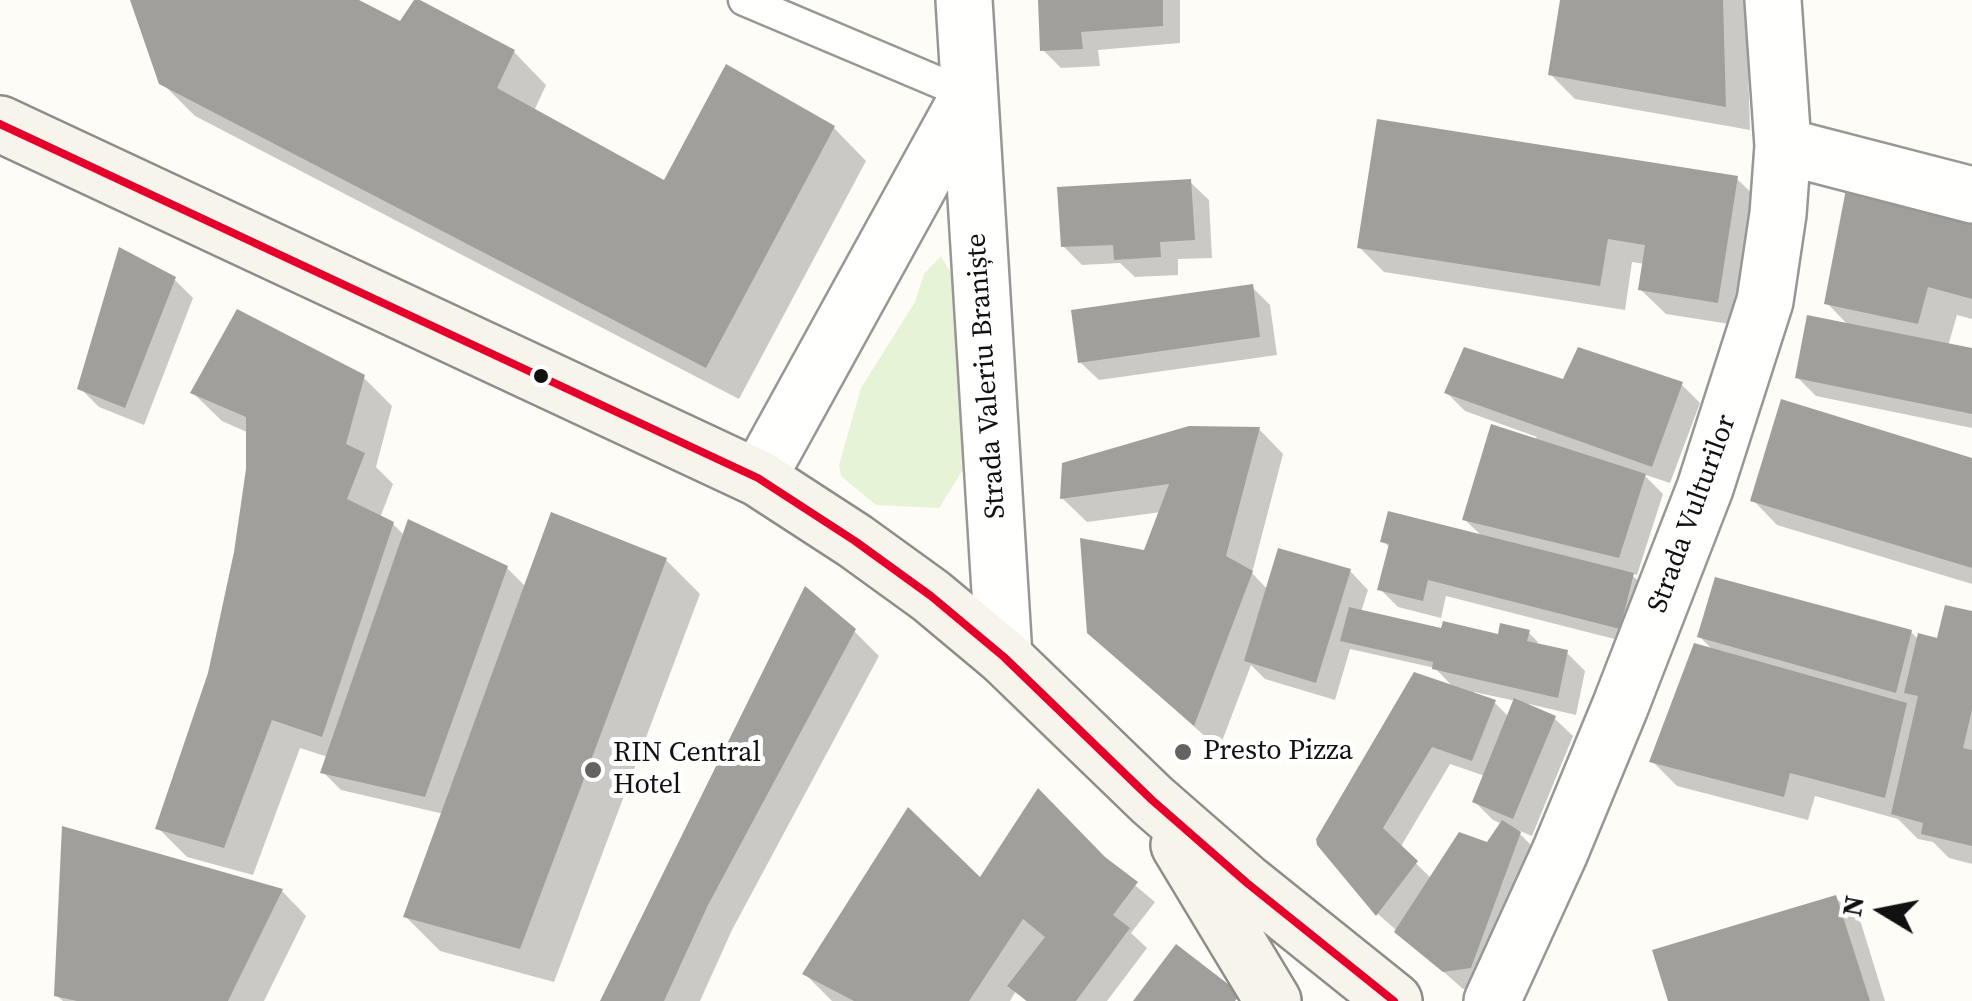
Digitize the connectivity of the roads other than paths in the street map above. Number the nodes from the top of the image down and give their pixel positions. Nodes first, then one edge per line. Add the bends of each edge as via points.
1 (744, 0) edge
2 (964, 0) edge
3 (1774, 0) edge
4 (969, 95) junction
5 (0, 124) edge
6 (1784, 146) junction
7 (1972, 195) edge
8 (758, 478) junction
9 (1004, 656) junction
10 (1152, 800) junction
11 (1274, 1001) edge
12 (1394, 1001) edge
13 (1492, 1001) edge

1 - 4 lane
2 - 4 street, Strada Valeriu Braniște
3 - 6 street, Strada Vulturilor
4 - 8 street
4 - 9 street, Strada Valeriu Braniște
5 - 8 street
6 - 7 street
6 - 13 street, Strada Vulturilor via 1765,301 1706,488 1583,798
8 - 9 street via 900,574
9 - 10 street
10 - 11 street
10 - 12 street

